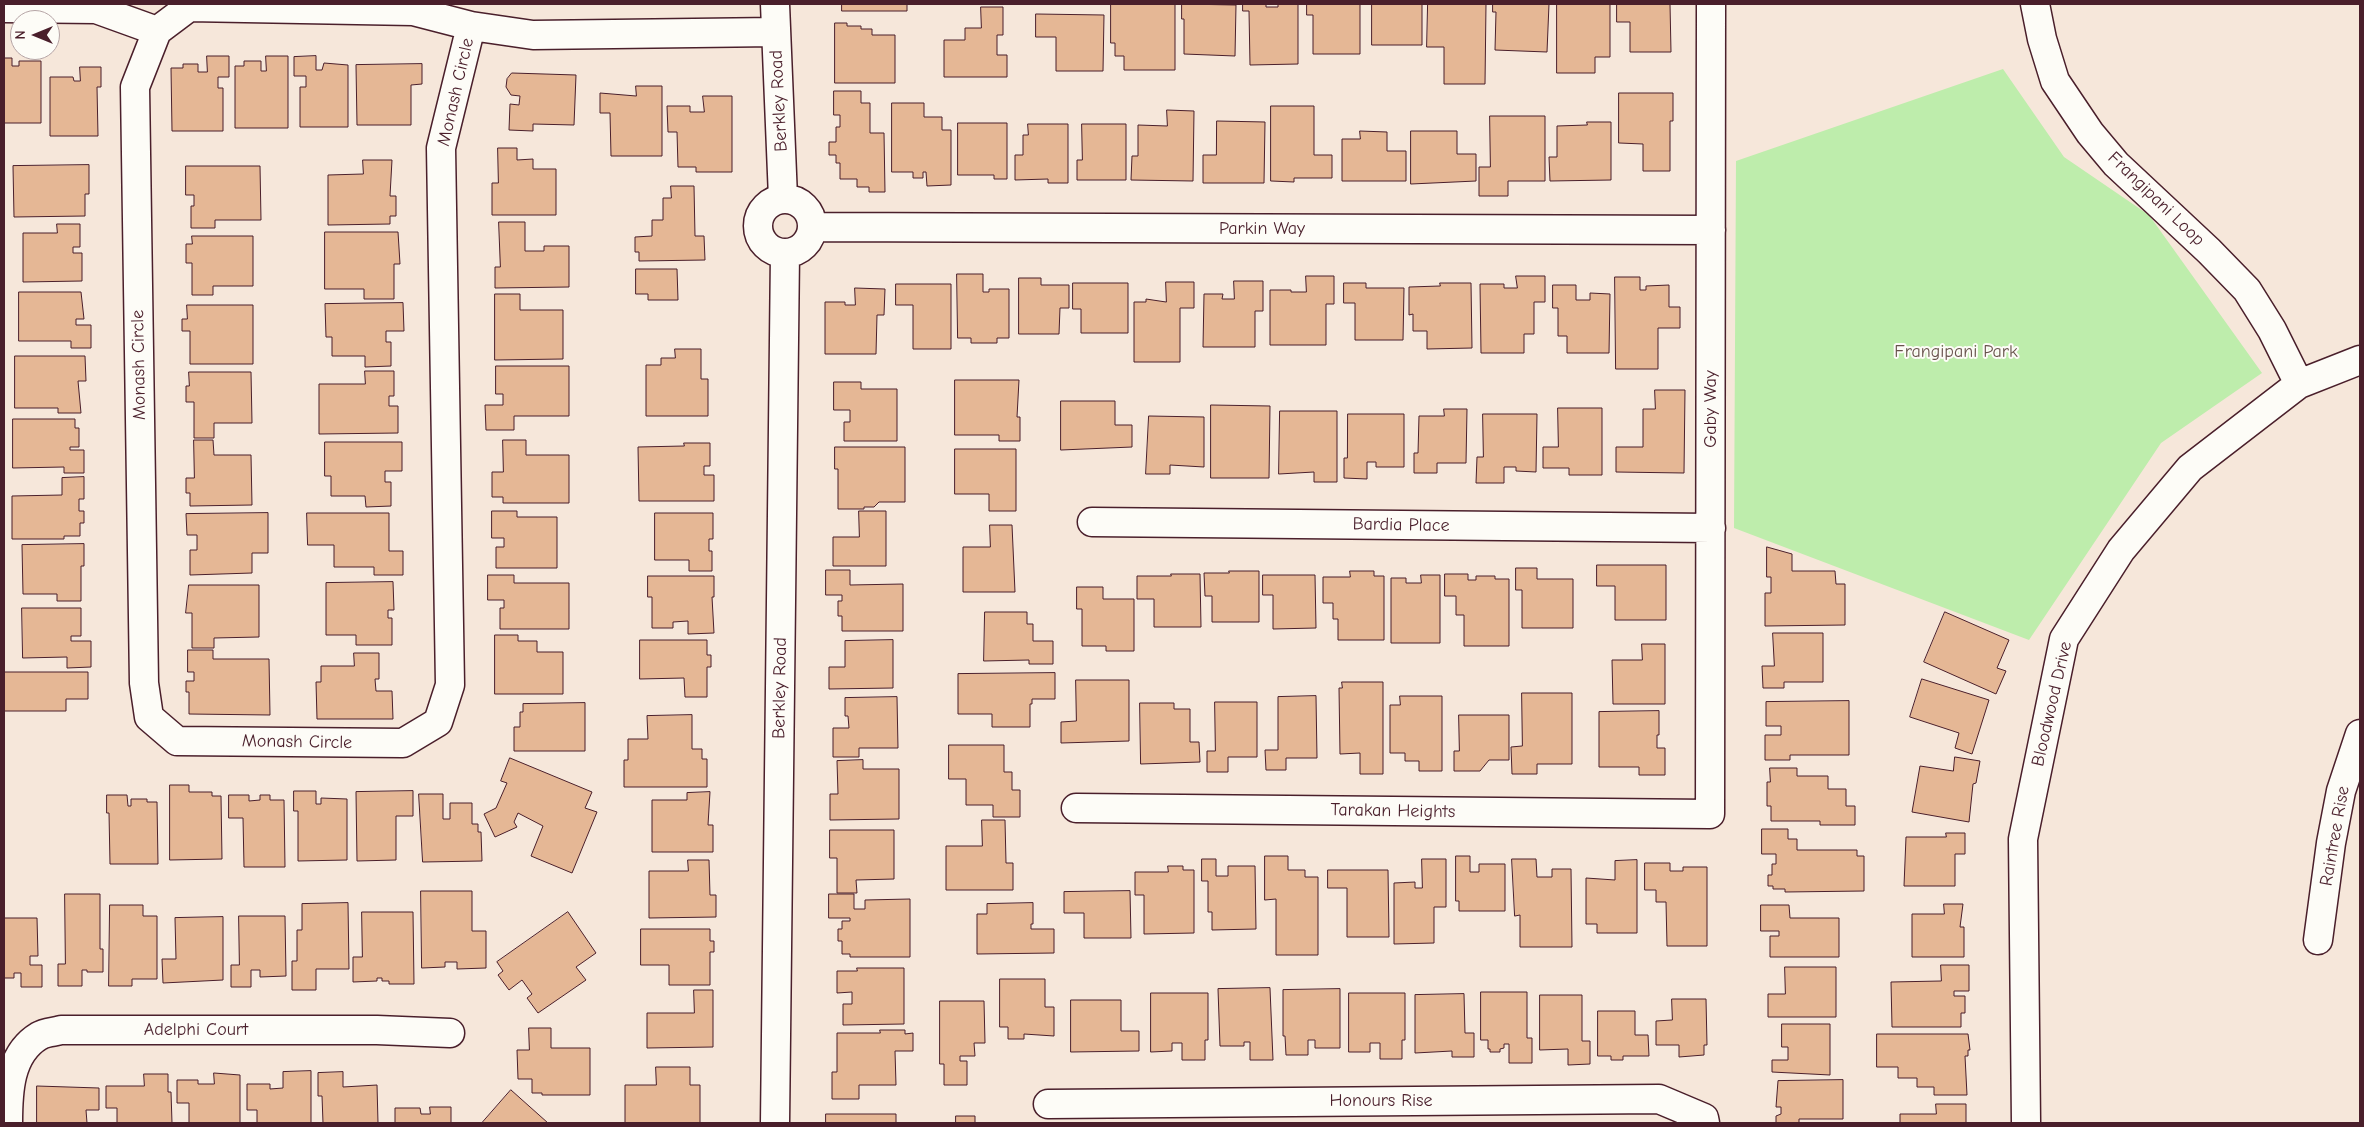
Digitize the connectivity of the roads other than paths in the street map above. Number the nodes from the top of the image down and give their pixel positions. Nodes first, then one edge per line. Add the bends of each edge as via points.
1 (776, 4) edge
2 (1711, 4) edge
3 (2036, 4) edge
4 (4, 8) edge
5 (471, 26) junction
6 (157, 30) junction
7 (775, 32) junction
8 (783, 198) junction
9 (813, 227) junction
10 (1711, 230) junction
11 (785, 253) junction
12 (2360, 360) edge
13 (2299, 384) junction
14 (1092, 522) dead end
15 (1710, 528) junction
16 (2360, 734) edge
17 (1076, 808) dead end
18 (1710, 814) joint
19 (2318, 940) dead end
20 (450, 1033) dead end
21 (1048, 1104) dead end
22 (8, 1123) edge
23 (775, 1123) edge
24 (1705, 1123) edge
25 (2026, 1123) edge

1 - 7 street, Berkley Road
2 - 10 street, Gaby Way
3 - 13 street, Frangipani Loop via 2042,39 2055,81 2090,133 2116,164 2247,290 2272,330
4 - 6 street via 96,9
5 - 6 street, Monash Circle via 413,11 189,7
5 - 6 street, Monash Circle via 441,148 450,685 438,722 403,743 177,741 149,717 144,683 135,88
5 - 7 street, Monash Circle via 533,35
7 - 8 street, Berkley Road
8 - 9 street via 804,206 811,215
8 - 11 street via 765,208 759,217 758,227 766,246 775,252
9 - 10 street, Parkin Way
9 - 11 street via 804,246 796,252
10 - 15 street, Gaby Way
11 - 23 street, Berkley Road
12 - 13 street, Bloodwood Drive
13 - 25 street, Bloodwood Drive via 2190,468 2121,550 2064,639 2022,839
14 - 15 street, Bardia Place
15 - 18 street, Gaby Way
16 - 19 street, Raintree Rise via 2341,791
17 - 18 street, Tarakan Heights
20 - 22 street, Adelphi Court via 61,1030 39,1036 18,1061 8,1088
21 - 24 street, Honours Rise via 1660,1099 1704,1118

